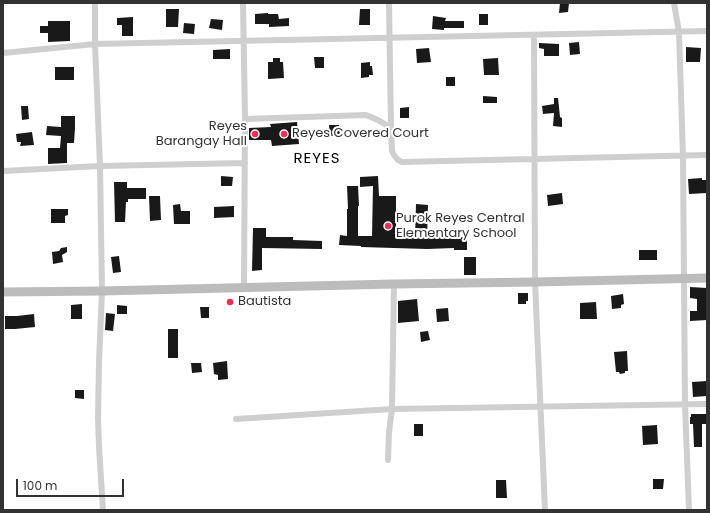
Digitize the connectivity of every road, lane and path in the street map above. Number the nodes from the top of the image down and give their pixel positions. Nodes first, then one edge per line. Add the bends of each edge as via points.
1 (95, 3) edge
2 (243, 3) edge
3 (389, 3) edge
4 (674, 3) edge
5 (707, 31) edge
6 (678, 32) junction
7 (534, 35) junction
8 (389, 38) junction
9 (244, 41) junction
10 (95, 44) junction
11 (3, 53) edge
12 (245, 119) junction
13 (391, 128) junction
14 (707, 155) edge
15 (683, 156) junction
16 (535, 160) junction
17 (245, 163) junction
18 (100, 166) junction
19 (3, 171) edge
20 (707, 278) edge
21 (684, 279) junction
22 (535, 282) junction
23 (394, 284) junction
24 (244, 288) junction
25 (102, 291) junction
26 (3, 292) edge
27 (685, 404) junction
28 (707, 404) edge
29 (540, 406) junction
30 (392, 409) junction
31 (236, 419) dead end
32 (388, 460) dead end
33 (103, 510) edge
34 (545, 510) edge
35 (688, 510) edge

1 - 10 street
2 - 9 street
3 - 8 street
4 - 6 street
5 - 6 street
6 - 7 street
6 - 15 street
7 - 8 street
7 - 16 street
8 - 9 street
8 - 13 street
9 - 10 street
9 - 12 street
10 - 11 street
10 - 18 street
12 - 13 street via 366,116
12 - 17 street
13 - 16 street via 392,151 402,162
14 - 15 street
15 - 16 street
15 - 21 street
16 - 22 street
17 - 18 street
17 - 24 street
18 - 19 street
18 - 25 street
20 - 21 main road
21 - 22 main road
21 - 27 street
22 - 23 main road
22 - 29 street
23 - 24 main road
23 - 30 street
24 - 25 main road
25 - 26 main road
25 - 33 street via 98,418
27 - 28 street
27 - 29 street
27 - 35 street
29 - 30 street
29 - 34 street
30 - 31 street
30 - 32 street

